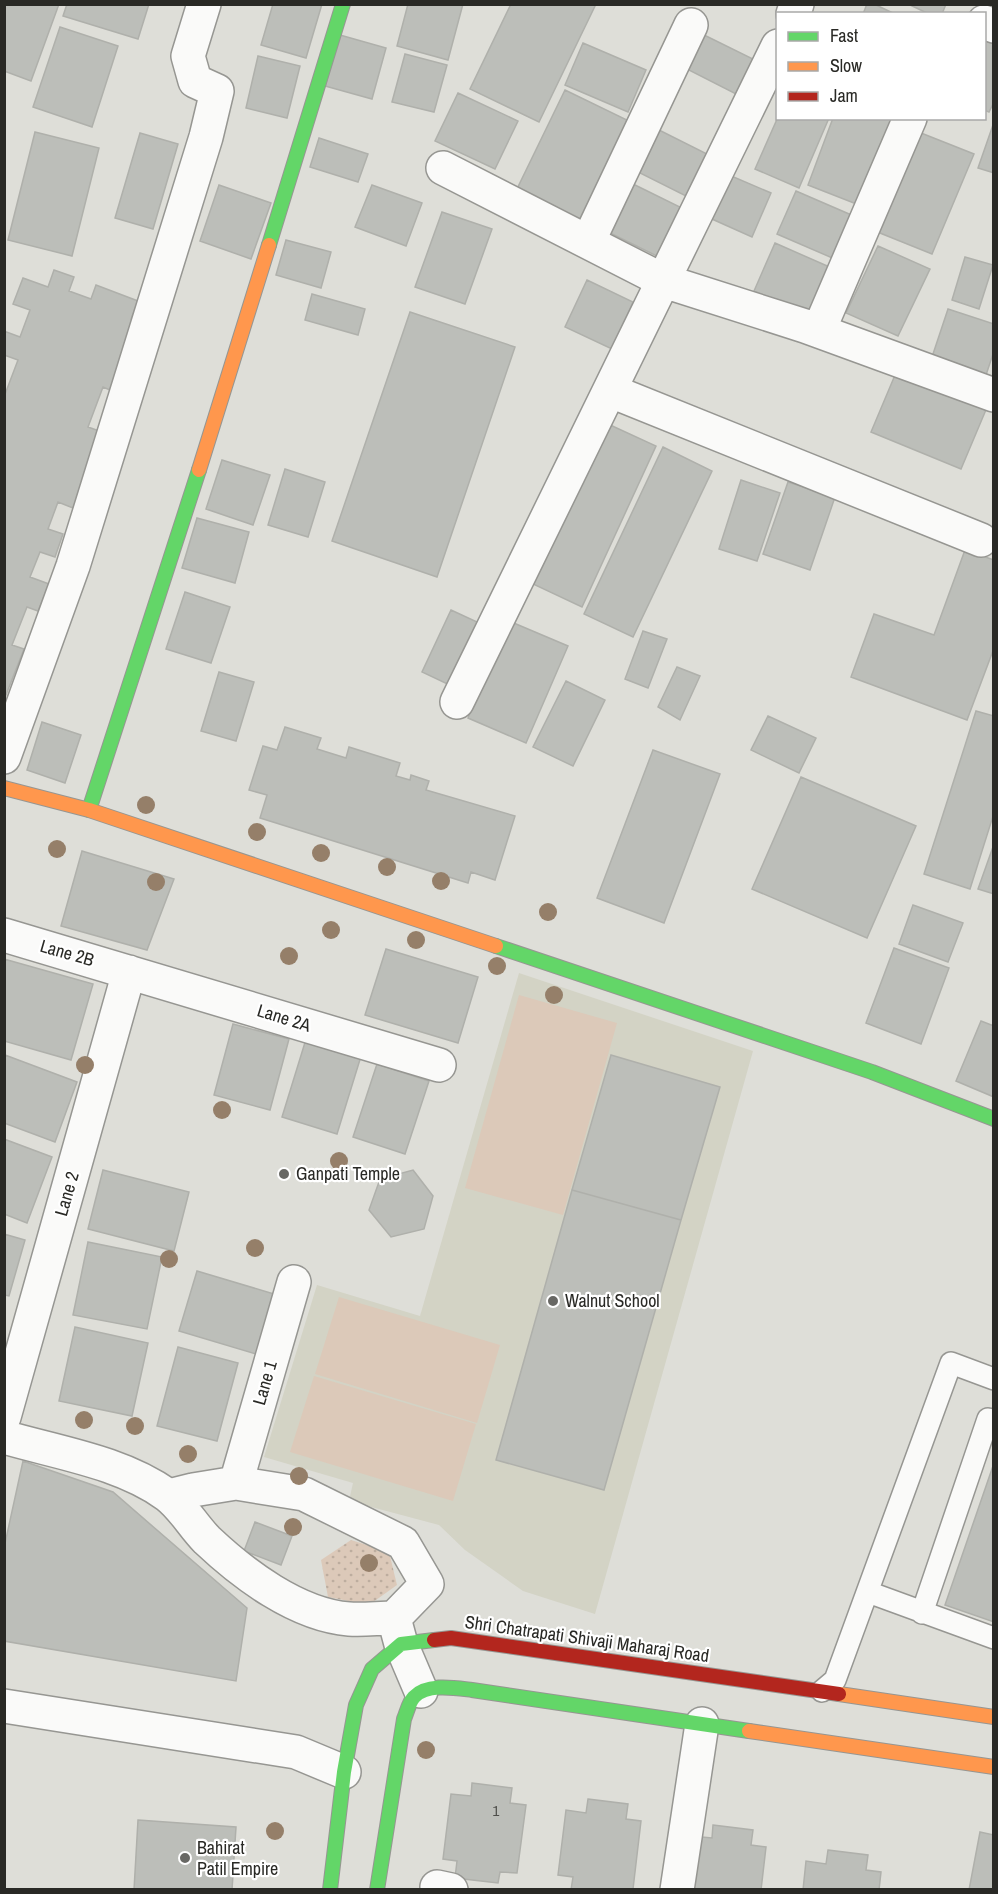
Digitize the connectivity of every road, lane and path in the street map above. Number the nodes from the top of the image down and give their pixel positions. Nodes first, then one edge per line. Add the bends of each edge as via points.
1 (204, 4) edge
2 (343, 4) edge
3 (691, 25) dead end
4 (776, 48) edge
5 (909, 120) edge
6 (443, 168) dead end
7 (588, 242) junction
8 (664, 281) junction
9 (819, 330) junction
10 (611, 391) junction
11 (993, 395) edge
12 (981, 540) dead end
13 (457, 702) dead end
14 (4, 758) edge
15 (4, 788) edge
16 (89, 810) junction
17 (4, 935) edge
18 (129, 972) junction
19 (439, 1065) dead end
20 (993, 1119) edge
21 (294, 1282) dead end
22 (993, 1379) edge
23 (4, 1417) edge
24 (993, 1421) edge
25 (4, 1437) edge
26 (236, 1484) junction
27 (169, 1496) junction
28 (868, 1592) junction
29 (922, 1613) junction
30 (398, 1631) junction
31 (993, 1638) edge
32 (421, 1691) junction
33 (822, 1691) junction
34 (4, 1706) edge
35 (993, 1717) edge
36 (702, 1724) junction
37 (993, 1767) edge
38 (344, 1772) junction
39 (330, 1890) edge
40 (377, 1890) edge
41 (677, 1890) edge

1 - 14 street via 188,56 195,81 217,91 206,137 73,566
2 - 16 street via 226,388
3 - 7 street
4 - 8 street
5 - 9 street
6 - 7 street
7 - 8 street
8 - 9 street
8 - 10 street
9 - 11 street
10 - 12 street
10 - 13 street
15 - 16 street
16 - 20 street via 872,1072
17 - 18 street, Lane 2B
18 - 19 street, Lane 2A
18 - 23 street, Lane 2
21 - 26 street, Lane 1
22 - 28 lane via 951,1363
24 - 29 lane via 988,1419
25 - 27 street via 128,1472
26 - 27 street
26 - 30 street via 304,1494 403,1543 427,1584
27 - 30 street via 206,1539 261,1584 294,1602
28 - 29 lane
28 - 33 lane via 836,1680
29 - 31 lane
30 - 32 street
30 - 33 street, Shri Chatrapati Shivaji Maharaj Road
30 - 38 street via 372,1669 356,1705
32 - 36 street via 451,1688 489,1692
32 - 40 street via 404,1719
33 - 35 street, Shri Chatrapati Shivaji Maharaj Road
34 - 38 street via 296,1752
36 - 37 street
36 - 41 street
38 - 39 street

